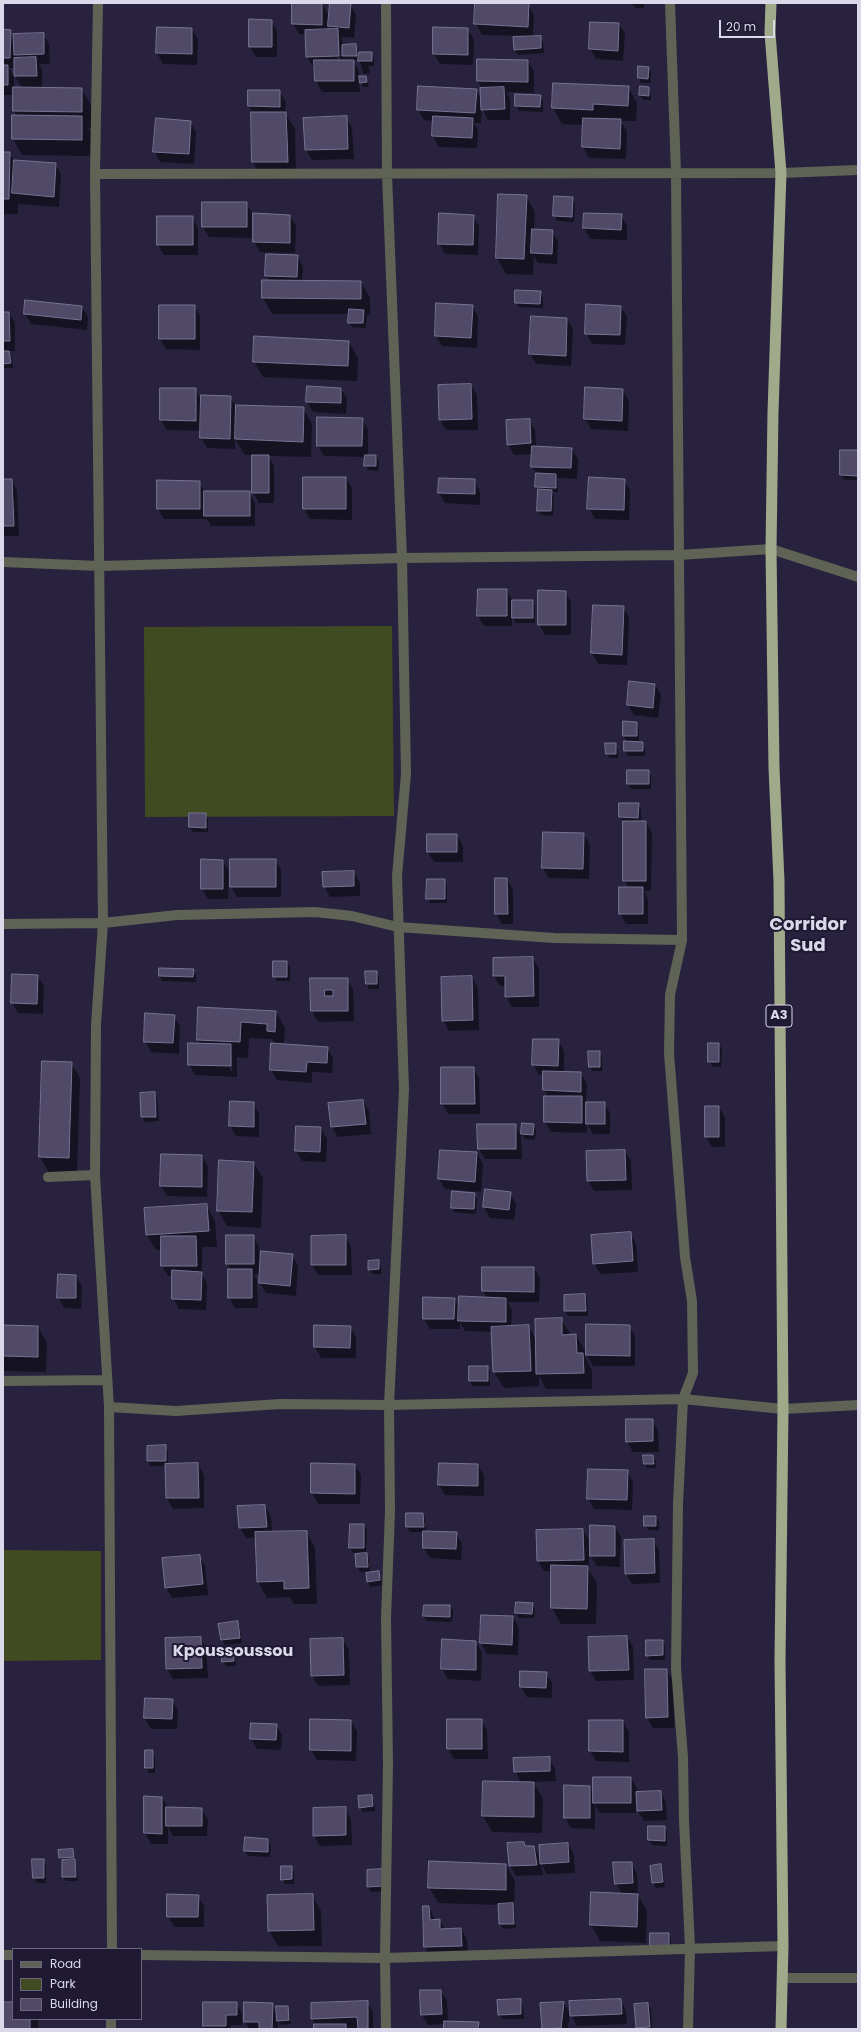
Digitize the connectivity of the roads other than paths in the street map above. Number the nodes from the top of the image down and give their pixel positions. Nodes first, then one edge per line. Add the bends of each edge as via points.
1 (98, 3) edge
2 (386, 3) edge
3 (670, 3) edge
4 (771, 3) edge
5 (858, 170) edge
6 (676, 173) junction
7 (781, 173) junction
8 (95, 174) junction
9 (387, 174) junction
10 (771, 549) junction
11 (678, 555) junction
12 (402, 558) junction
13 (3, 562) edge
14 (99, 566) junction
15 (858, 577) edge
16 (103, 923) junction
17 (3, 924) edge
18 (398, 927) junction
19 (682, 940) junction
20 (95, 1175) junction
21 (48, 1177) dead end
22 (108, 1380) junction
23 (3, 1381) edge
24 (683, 1399) junction
25 (389, 1405) junction
26 (858, 1405) edge
27 (109, 1407) junction
28 (784, 1409) junction
29 (783, 1946) junction
30 (112, 1948) edge
31 (690, 1948) junction
32 (142, 1955) edge
33 (385, 1958) junction
34 (782, 1978) junction
35 (858, 1978) edge
36 (386, 2029) edge
37 (688, 2029) edge
38 (781, 2029) edge

1 - 8 street
2 - 9 street
3 - 6 street
4 - 7 highway, A3 via 770,33
5 - 7 street
6 - 7 street
6 - 9 street
6 - 11 street
7 - 10 highway, A3
8 - 9 street
8 - 14 street
9 - 12 street
10 - 11 street
10 - 15 street
10 - 28 highway, A3 via 774,768 779,881
11 - 12 street
11 - 19 street
12 - 14 street
12 - 18 street via 406,774 397,876
13 - 14 street
14 - 16 street
16 - 17 street
16 - 18 street via 178,915 315,912 352,916
16 - 20 street via 96,1025
18 - 19 street via 554,938
18 - 25 street via 404,1089
19 - 24 street via 670,995 669,1053 685,1257 692,1301 693,1373
20 - 21 street
20 - 22 street
22 - 23 street
22 - 27 street
24 - 25 street
24 - 28 street
24 - 31 street via 678,1504 676,1668 683,1757
25 - 27 street via 280,1404 176,1411
25 - 33 street
26 - 28 street
27 - 30 street
28 - 29 highway, A3 via 780,1661
29 - 31 street
29 - 34 highway, A3
31 - 33 street
31 - 37 street
32 - 33 street
33 - 36 street
34 - 35 street
34 - 38 highway, A3

